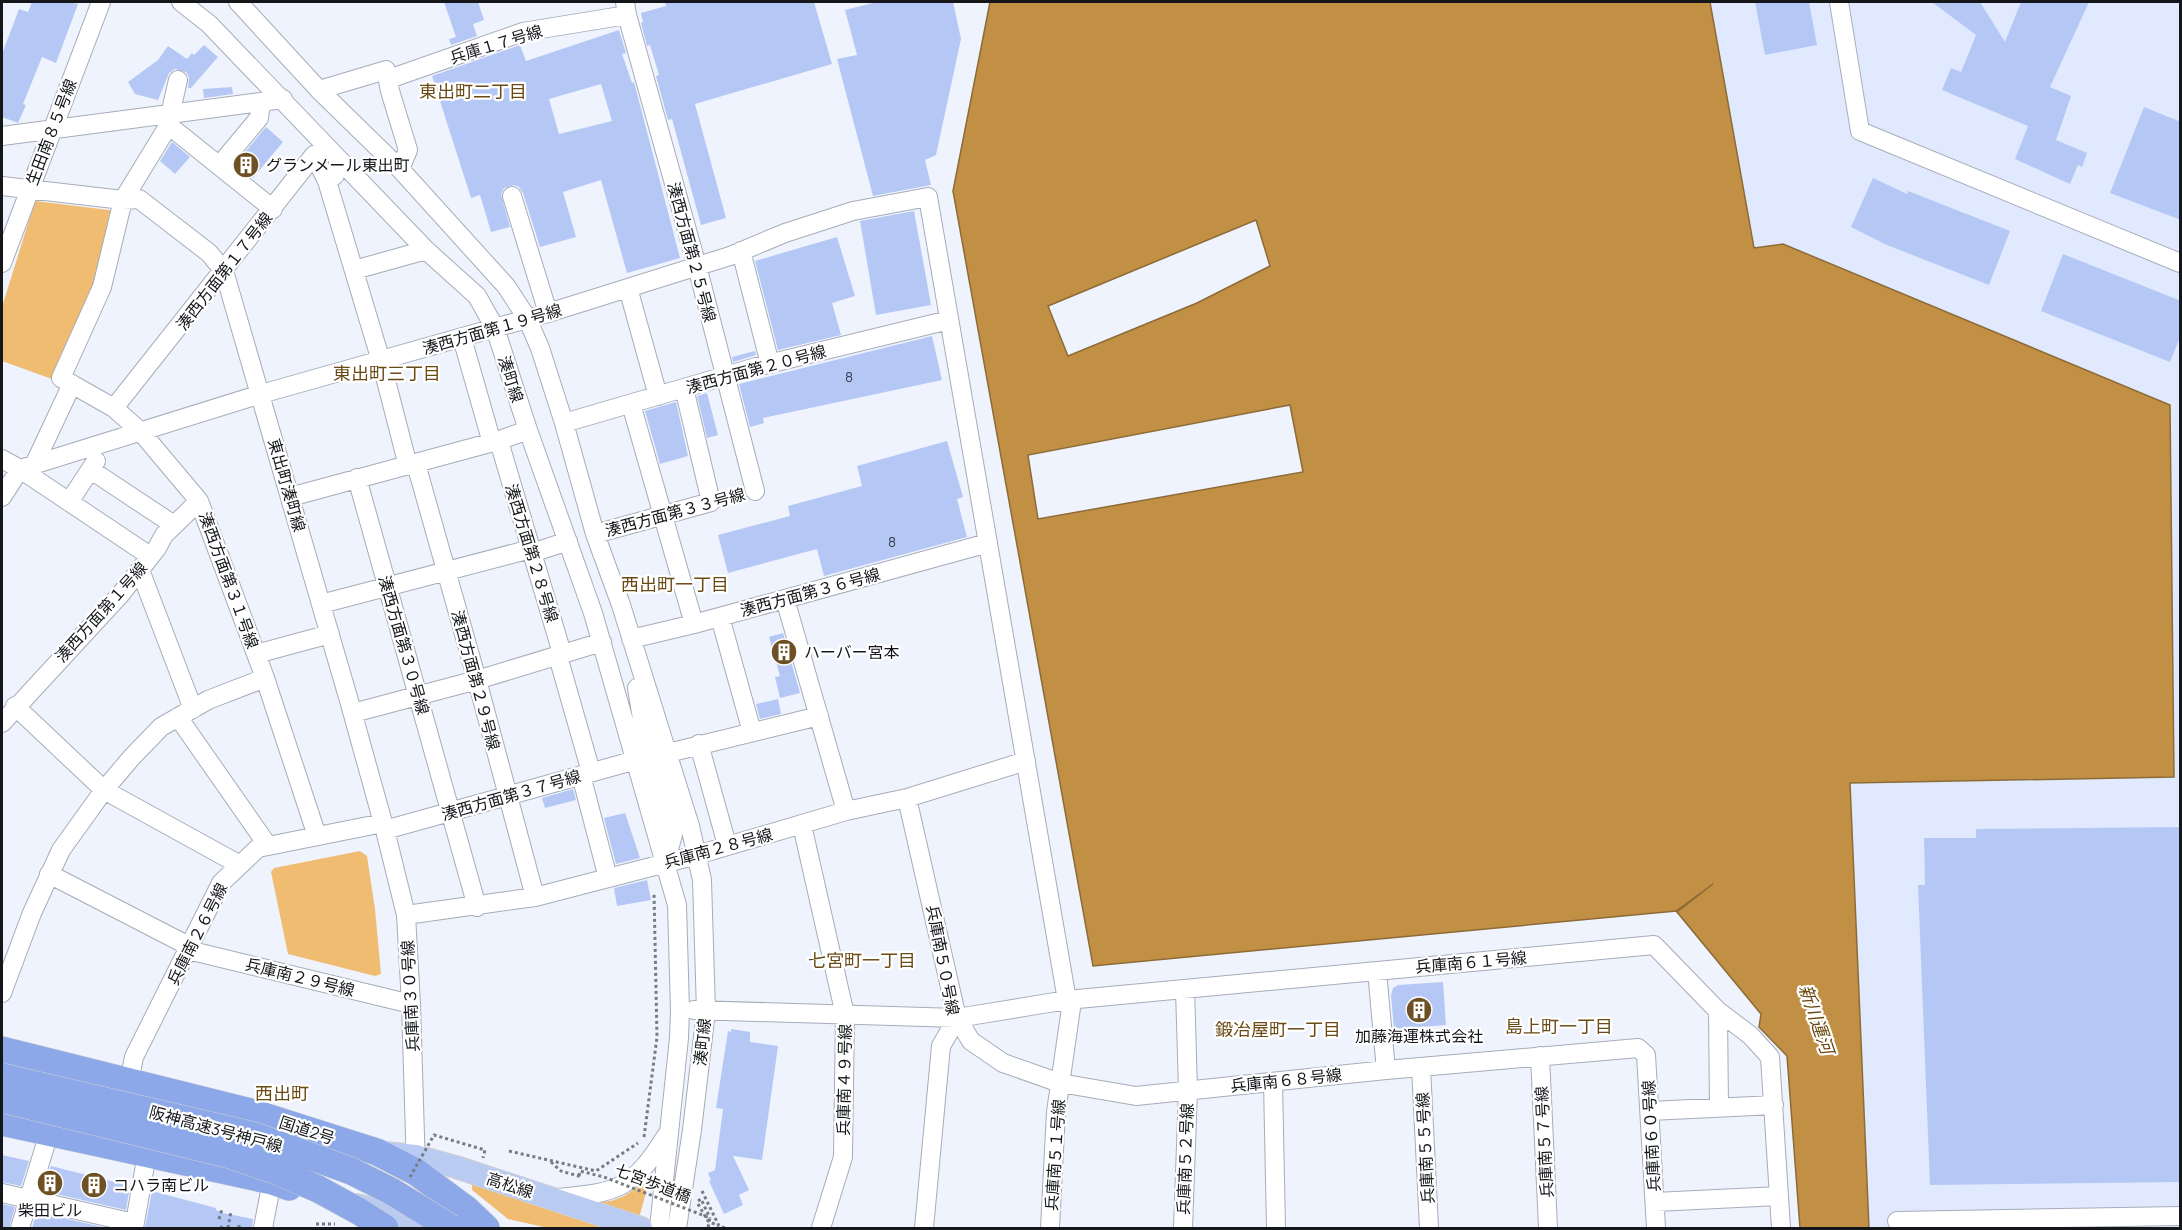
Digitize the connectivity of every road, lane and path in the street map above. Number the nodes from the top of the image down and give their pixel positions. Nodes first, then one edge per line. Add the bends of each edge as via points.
1 (101, 2) edge
2 (181, 2) edge
3 (238, 2) edge
4 (1839, 2) edge
5 (626, 8) edge
6 (389, 79) junction
7 (178, 80) dead end
8 (320, 90) junction
9 (283, 99) junction
10 (261, 103) junction
11 (168, 122) junction
12 (52, 130) junction
13 (2, 136) edge
14 (219, 166) junction
15 (347, 166) junction
16 (400, 169) junction
17 (327, 181) junction
18 (2, 186) edge
19 (30, 190) junction
20 (512, 196) dead end
21 (928, 197) joint
22 (123, 200) junction
23 (273, 209) junction
24 (426, 250) junction
25 (741, 251) junction
26 (2, 263) edge
27 (2181, 263) edge
28 (697, 266) junction
29 (354, 270) junction
30 (224, 271) junction
31 (628, 288) junction
32 (548, 313) junction
33 (527, 318) junction
34 (949, 320) junction
35 (495, 328) junction
36 (462, 338) junction
37 (381, 361) junction
38 (770, 364) junction
39 (725, 376) junction
40 (67, 381) junction
41 (684, 388) junction
42 (261, 394) junction
43 (658, 396) junction
44 (631, 404) junction
45 (114, 408) junction
46 (564, 423) junction
47 (528, 430) junction
48 (141, 432) junction
49 (496, 441) junction
50 (109, 442) junction
51 (2, 459) edge
52 (412, 465) junction
53 (27, 467) junction
54 (91, 470) junction
55 (357, 478) junction
56 (755, 490) dead end
57 (2, 497) edge
58 (290, 498) junction
59 (199, 501) junction
60 (69, 502) junction
61 (663, 515) junction
62 (174, 525) junction
63 (595, 534) junction
64 (568, 541) junction
65 (988, 543) junction
66 (532, 551) junction
67 (145, 563) junction
68 (446, 571) junction
69 (388, 586) junction
70 (785, 599) junction
71 (321, 604) junction
72 (720, 617) junction
73 (694, 624) junction
74 (330, 634) junction
75 (631, 639) junction
76 (602, 642) junction
77 (256, 654) junction
78 (560, 656) junction
79 (265, 678) junction
80 (477, 680) junction
81 (637, 688) junction
82 (419, 696) junction
83 (15, 706) junction
84 (185, 713) junction
85 (353, 713) junction
86 (819, 716) junction
87 (2, 723) edge
88 (752, 732) junction
89 (699, 744) junction
90 (668, 753) junction
91 (636, 760) junction
92 (1026, 761) junction
93 (586, 774) junction
94 (104, 790) junction
95 (507, 796) junction
96 (907, 798) junction
97 (846, 811) junction
98 (451, 812) junction
99 (802, 825) junction
100 (384, 827) junction
101 (317, 836) junction
102 (727, 845) junction
103 (268, 846) junction
104 (697, 855) junction
105 (665, 863) junction
106 (240, 865) junction
107 (49, 874) junction
108 (608, 878) junction
109 (654, 894) dead end
110 (534, 897) junction
111 (477, 907) junction
112 (406, 915) junction
113 (188, 950) junction
114 (1377, 971) junction
115 (3, 984) edge
116 (1185, 989) junction
117 (1066, 1000) junction
118 (411, 1004) junction
119 (680, 1010) junction
120 (706, 1011) junction
121 (1718, 1011) junction
122 (846, 1015) junction
123 (957, 1018) junction
124 (1638, 1048) joint
125 (2, 1050) edge
126 (1540, 1056) junction
127 (1421, 1067) junction
128 (1386, 1070) junction
129 (2, 1077) edge
130 (129, 1082) junction
131 (1273, 1082) junction
132 (1060, 1083) junction
133 (1188, 1090) junction
134 (2, 1099) edge
135 (1773, 1105) junction
136 (1719, 1108) junction
137 (1650, 1112) junction
138 (2, 1122) edge
139 (433, 1132) dead end
140 (669, 1132) junction
141 (49, 1133) junction
142 (443, 1144) dead end
143 (510, 1151) dead end
144 (147, 1154) junction
145 (473, 1155) dead end
146 (483, 1158) junction
147 (549, 1160) junction
148 (493, 1161) dead end
149 (414, 1168) junction
150 (272, 1181) junction
151 (703, 1182) dead end
152 (2, 1193) edge
153 (1779, 1196) junction
154 (30, 1198) junction
155 (323, 1198) junction
156 (552, 1198) junction
157 (1655, 1202) junction
158 (222, 1209) dead end
159 (231, 1211) dead end
160 (2181, 1216) edge
161 (710, 1218) junction
162 (219, 1219) dead end
163 (2108, 1223) edge
164 (316, 1224) dead end
165 (1903, 1224) edge
166 (134, 1226) edge
167 (340, 1226) dead end
168 (719, 1226) junction
169 (220, 1227) dead end
170 (20, 1228) edge
171 (227, 1228) edge
172 (263, 1228) edge
173 (379, 1228) edge
174 (385, 1228) edge
175 (451, 1228) edge
176 (463, 1228) edge
177 (486, 1228) edge
178 (641, 1228) edge
179 (660, 1228) edge
180 (677, 1228) edge
181 (708, 1228) edge
182 (725, 1228) edge
183 (821, 1228) edge
184 (924, 1228) edge
185 (1050, 1228) edge
186 (1182, 1228) edge
187 (1276, 1228) edge
188 (1429, 1228) edge
189 (1548, 1228) edge
190 (1656, 1228) edge
191 (1781, 1228) edge

1 - 12 street, 生田南８５号線
2 - 9 street, 湊町線 via 209,24
3 - 8 street, 湊町線
4 - 27 street via 1860,131
5 - 6 street, 兵庫１７号線 via 523,32
5 - 28 street, 湊西方面第２５号線
6 - 8 street via 386,70
6 - 16 street via 408,150
7 - 11 street
8 - 16 street, 湊町線
9 - 10 street
9 - 15 street, 湊町線
10 - 11 street
10 - 14 street via 259,118
11 - 12 street
11 - 14 street
11 - 22 street
12 - 13 street
12 - 19 street, 生田南８５号線
14 - 23 street
15 - 17 street
15 - 24 street, 湊町線
16 - 33 street, 湊町線 via 506,286
17 - 23 street, 湊西方面第１７号線 via 314,155
17 - 29 street, 湊西方面第２９号線
18 - 19 street, 東出町湊町線
19 - 22 street, 東出町湊町線
19 - 26 street, 生田南８５号線
20 - 32 street
21 - 25 street, 湊西方面第１９号線 via 853,211
21 - 34 street, 兵庫南５１号線
22 - 30 street, 東出町湊町線 via 139,198 209,253
22 - 40 street via 102,287
23 - 30 street, 湊西方面第１７号線
24 - 29 street
24 - 35 street, 湊町線 via 477,296
25 - 28 street, 湊西方面第１９号線
25 - 38 street
28 - 31 street, 湊西方面第１９号線
28 - 39 street, 湊西方面第２５号線
29 - 37 street, 湊西方面第２９号線
30 - 42 street, 東出町湊町線
30 - 45 street, 湊西方面第１７号線
31 - 32 street, 湊西方面第１９号線
31 - 43 street
32 - 33 street, 湊西方面第１９号線
33 - 35 street, 湊西方面第１９号線
33 - 46 street, 湊町線
33 - 81 street, 湊町線 via 531,351
34 - 38 street, 湊西方面第２０号線
34 - 65 street, 兵庫南５１号線
35 - 36 street, 湊西方面第１９号線
35 - 47 street, 湊町線
36 - 37 street, 湊西方面第１９号線
36 - 49 street, 湊西方面第２８号線 via 490,436
37 - 42 street, 湊西方面第１９号線
37 - 52 street, 湊西方面第２９号線
38 - 39 street, 湊西方面第２０号線
39 - 41 street, 湊西方面第２０号線
39 - 56 street, 湊西方面第２５号線
40 - 45 street, 湊西方面第３１号線
40 - 53 street
41 - 43 street, 湊西方面第２０号線
41 - 61 street, 湊西方面第３３号線 via 711,502
42 - 48 street, 湊西方面第１９号線
42 - 58 street, 東出町湊町線
43 - 44 street, 湊西方面第２０号線
44 - 46 street, 湊西方面第２０号線
44 - 61 street
45 - 48 street, 湊西方面第３１号線
46 - 63 street, 湊町線
47 - 49 street
47 - 64 street, 湊町線
48 - 50 street, 湊西方面第１９号線
48 - 59 street, 湊西方面第３１号線
49 - 52 street
49 - 66 street, 湊西方面第２８号線
50 - 53 street, 湊西方面第１９号線
50 - 54 street
51 - 53 street
52 - 55 street
52 - 68 street, 湊西方面第２９号線
53 - 57 street
53 - 60 street
54 - 60 street
54 - 62 street
55 - 58 street
55 - 69 street, 湊西方面第３０号線
58 - 71 street, 東出町湊町線
59 - 62 street, 湊西方面第１号線
59 - 77 street, 湊西方面第３１号線
60 - 67 street
61 - 63 street, 湊西方面第３３号線
61 - 73 street
62 - 67 street, 湊西方面第１号線
63 - 75 street, 湊町線
64 - 66 street
64 - 76 street, 湊町線
65 - 70 street, 湊西方面第３６号線
65 - 92 street, 兵庫南５１号線
66 - 68 street
66 - 78 street, 湊西方面第２８号線
67 - 83 street, 湊西方面第１号線 via 120,595
67 - 84 street
68 - 69 street
68 - 80 street, 湊西方面第２９号線
69 - 71 street
69 - 82 street, 湊西方面第３０号線
70 - 72 street, 湊西方面第３６号線
70 - 86 street
71 - 74 street, 東出町湊町線
72 - 73 street, 湊西方面第３６号線
72 - 88 street
73 - 75 street, 湊西方面第３６号線
74 - 77 street
74 - 85 street, 東出町湊町線
75 - 90 street, 湊町線
76 - 78 street
76 - 91 street, 湊町線
77 - 79 street, 湊西方面第３１号線
78 - 80 street
78 - 93 street, 湊西方面第２８号線
79 - 84 street
79 - 101 street, 湊西方面第３１号線
80 - 82 street
80 - 95 street, 湊西方面第２９号線
81 - 104 street, 湊町線 via 682,828
81 - 105 street, 湊町線 via 646,742 674,831
82 - 85 street
82 - 98 street, 湊西方面第３０号線
83 - 87 street, 湊西方面第１号線
83 - 94 street
84 - 94 street via 162,727
84 - 103 street
85 - 100 street, 東出町湊町線
86 - 88 street
86 - 97 street
88 - 89 street
89 - 90 street
89 - 102 street
90 - 104 street, 湊町線
91 - 93 street, 湊西方面第３７号線
91 - 105 street, 湊町線
92 - 96 street, 兵庫南２８号線
92 - 117 street, 兵庫南５１号線
93 - 95 street, 湊西方面第３７号線
93 - 108 street, 湊西方面第２８号線
94 - 106 street
94 - 107 street via 61,850
95 - 98 street, 湊西方面第３７号線
95 - 110 street, 湊西方面第２９号線
96 - 97 street, 兵庫南２８号線
96 - 123 street, 兵庫南５０号線
97 - 99 street, 兵庫南２８号線
98 - 100 street, 湊西方面第３７号線
98 - 111 street, 湊西方面第３０号線
99 - 102 street, 兵庫南２８号線
99 - 122 street, 兵庫南４９号線
100 - 101 street, 兵庫南２６号線
100 - 112 street, 兵庫南３０号線
101 - 103 street, 兵庫南２６号線
102 - 104 street, 兵庫南２８号線
103 - 106 street, 兵庫南２６号線 via 258,848
104 - 105 street, 兵庫南２８号線
104 - 120 street, 湊町線 via 704,904
105 - 108 street, 兵庫南２８号線
105 - 119 street, 湊町線 via 677,905
106 - 113 street, 兵庫南２６号線 via 221,883
107 - 113 street via 181,942
107 - 115 street
108 - 110 street, 兵庫南２８号線
109 - 147 path via 657,1037 644,1140 596,1171
110 - 111 street, 兵庫南２８号線
111 - 112 street, 兵庫南２８号線
112 - 118 street, 兵庫南３０号線
113 - 118 street, 兵庫南２９号線
113 - 130 street, 兵庫南２６号線 via 134,1057
114 - 116 street, 兵庫南６１号線
114 - 121 street, 兵庫南６１号線 via 1654,945
114 - 128 street
116 - 117 street, 兵庫南６１号線
116 - 133 street, 兵庫南５２号線
117 - 123 street, 兵庫南６１号線
117 - 132 street, 兵庫南５１号線 via 1071,1012
118 - 149 street, 兵庫南３０号線
119 - 120 street, 兵庫南６１号線
119 - 140 street, 湊町線
120 - 122 street, 兵庫南６１号線
120 - 180 street, 湊町線
121 - 135 street, 兵庫南６１号線 via 1750,1035 1770,1057
121 - 136 street
122 - 123 street, 兵庫南６１号線
122 - 183 street, 兵庫南４９号線 via 843,1157
123 - 132 street, 兵庫南６８号線 via 971,1041 1002,1063
123 - 184 street, 兵庫南５０号線 via 942,1046
124 - 126 street, 兵庫南６８号線
124 - 137 street, 兵庫南６０号線 via 1646,1055
125 - 130 highway, 国道2号
126 - 127 street, 兵庫南６８号線
126 - 189 street, 兵庫南５７号線
127 - 128 street, 兵庫南６８号線
127 - 188 street, 兵庫南５５号線
128 - 131 street, 兵庫南６８号線
129 - 175 highway, 阪神高速3号神戸線, bridge via 255,1137 351,1171
130 - 149 highway, 国道2号 via 251,1112 377,1152
131 - 133 street, 兵庫南６８号線
131 - 187 street
132 - 133 street, 兵庫南６８号線 via 1137,1096
132 - 185 street, 兵庫南５１号線
133 - 186 street, 兵庫南５２号線
134 - 174 highway, 阪神高速3号神戸線, bridge via 230,1155 327,1194
135 - 136 street
135 - 153 street, 兵庫南６１号線
136 - 137 street
137 - 157 street, 兵庫南６０号線
138 - 141 highway
139 - 142 path
140 - 156 street via 631,1181 611,1190
140 - 179 street, 湊町線
141 - 144 highway
141 - 154 street
143 - 147 path
144 - 150 highway
144 - 166 street
145 - 146 path
146 - 148 path
146 - 149 path, bridge via 485,1150 434,1135
147 - 161 path, 七宮歩道橋, bridge via 561,1171 604,1177
149 - 156 main road, 高松線
149 - 177 highway, 国道2号
150 - 155 highway
150 - 172 street
151 - 168 path via 702,1192
152 - 154 street
153 - 157 street
153 - 191 street, 兵庫南６１号線
154 - 166 street
154 - 170 street
155 - 173 highway
155 - 176 main road
156 - 178 main road, 高松線
157 - 190 street, 兵庫南６０号線
158 - 162 path
159 - 171 path
160 - 163 street
161 - 168 path via 701,1199 697,1201 708,1221
161 - 181 path, bridge
163 - 165 street
164 - 167 path
168 - 182 path
169 - 171 path

